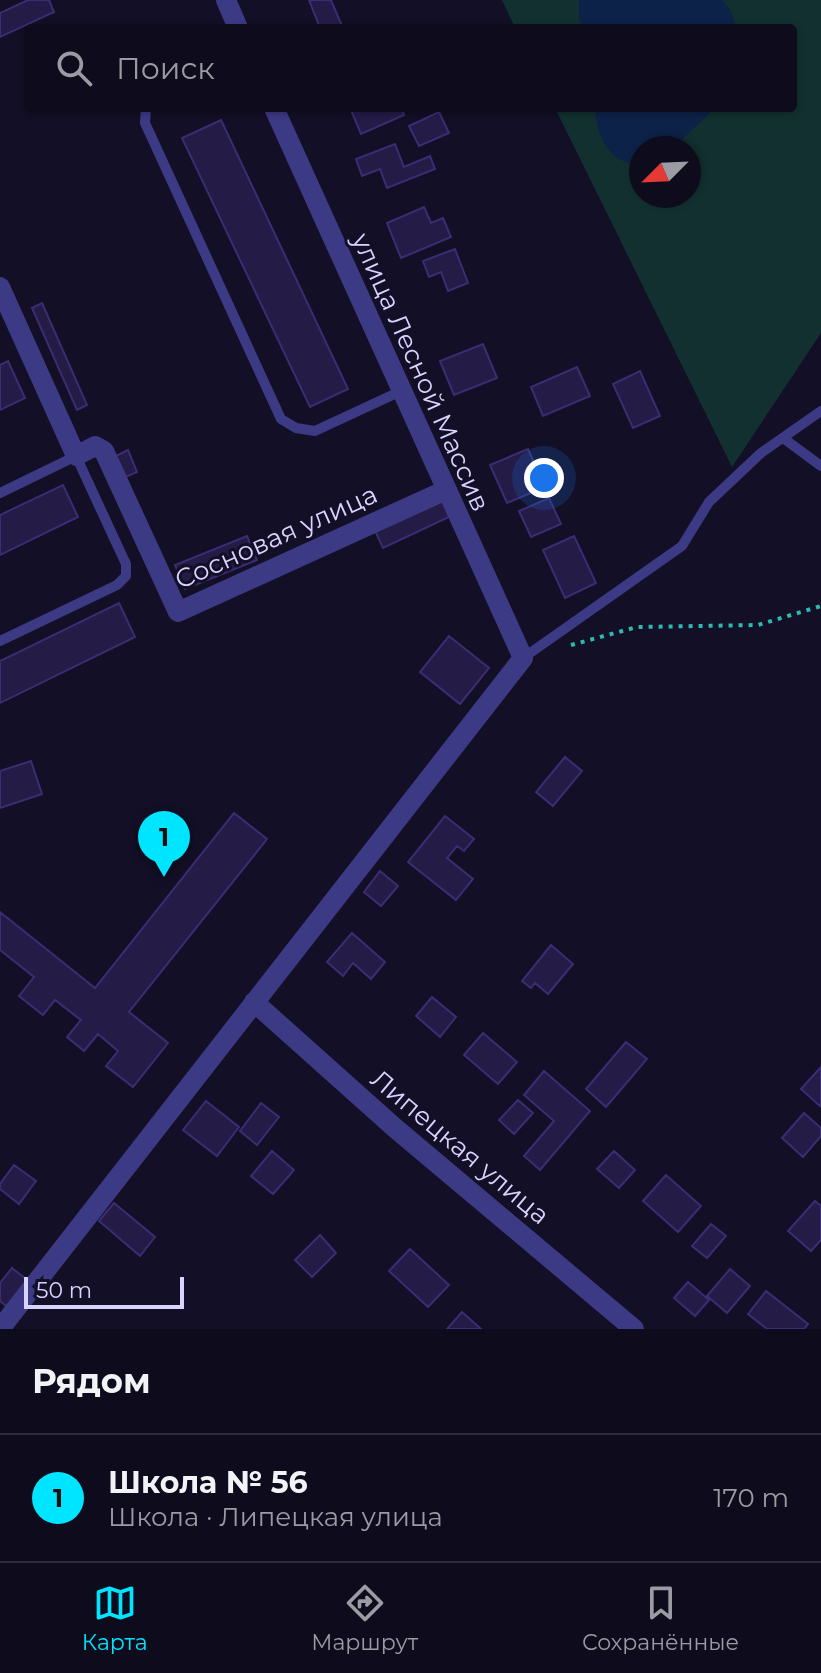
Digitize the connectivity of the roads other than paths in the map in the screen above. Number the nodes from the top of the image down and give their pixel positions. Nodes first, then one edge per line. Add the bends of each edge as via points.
1 (226, 0) edge
2 (236, 24) edge
3 (146, 112) edge
4 (276, 112) edge
5 (0, 287) edge
6 (401, 391) junction
7 (821, 411) edge
8 (783, 438) junction
9 (76, 456) junction
10 (821, 466) edge
11 (446, 490) junction
12 (0, 493) edge
13 (0, 641) edge
14 (523, 658) junction
15 (254, 1002) junction
16 (0, 1329) edge
17 (634, 1329) edge

1 - 2 street
3 - 6 lane via 145,123 281,419 315,431
4 - 6 street, улица Лесной Массив
5 - 9 street via 11,323
6 - 11 street, улица Лесной Массив
7 - 8 lane
8 - 10 lane
8 - 14 lane via 709,502 682,546
9 - 11 street, Сосновая улица via 95,446 104,451 178,612
9 - 12 lane
9 - 13 lane via 126,564 126,576
11 - 14 street, улица Лесной Массив
14 - 15 street
15 - 16 street
15 - 17 street, Липецкая улица

